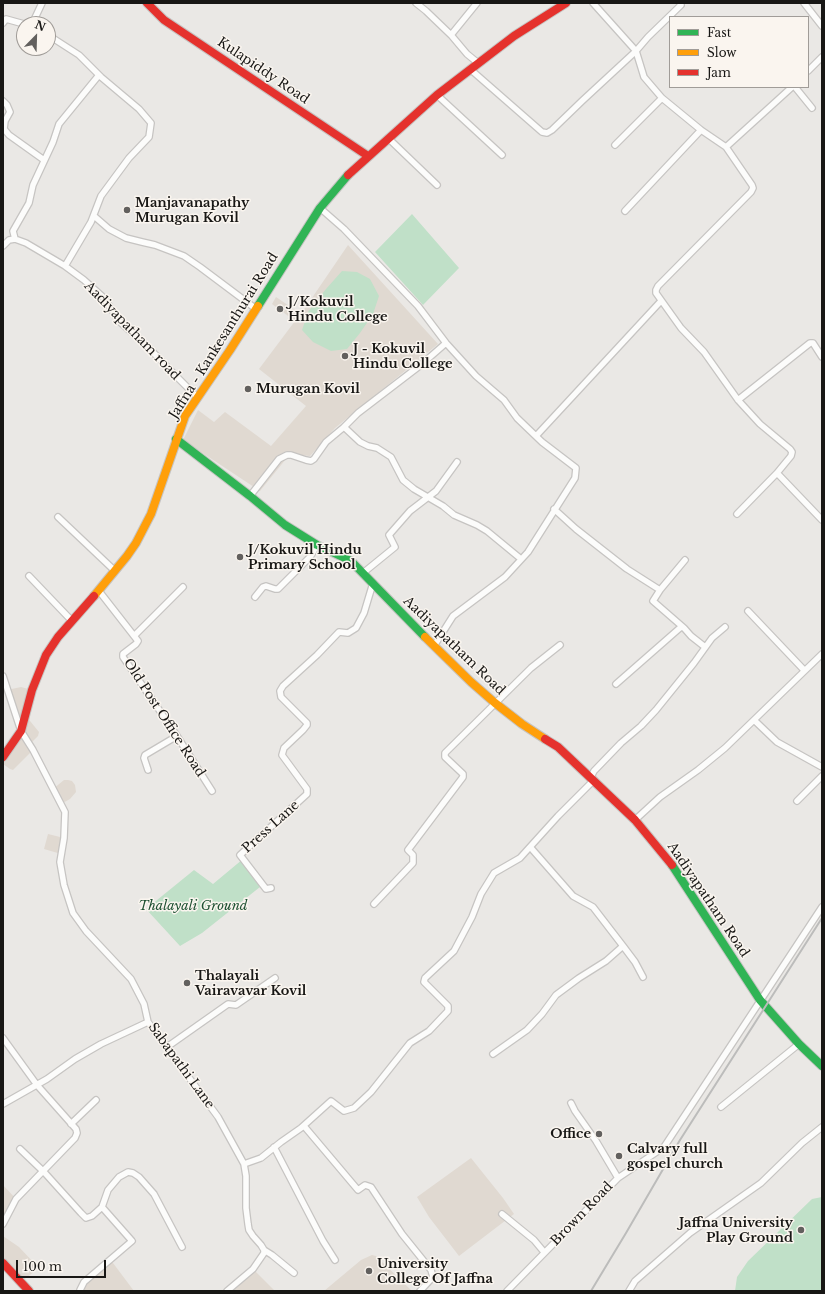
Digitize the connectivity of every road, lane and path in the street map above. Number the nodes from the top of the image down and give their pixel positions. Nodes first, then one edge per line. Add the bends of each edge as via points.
1 (42, 3) edge
2 (146, 3) edge
3 (416, 3) edge
4 (477, 3) edge
5 (566, 3) edge
6 (593, 3) edge
7 (680, 3) edge
8 (804, 3) edge
9 (36, 16) edge
10 (16, 22) edge
11 (3, 23) edge
12 (822, 26) edge
13 (451, 35) junction
14 (56, 40) edge
15 (636, 51) junction
16 (822, 57) edge
17 (478, 63) junction
18 (470, 69) junction
19 (809, 70) edge
20 (99, 75) junction
21 (792, 88) edge
22 (794, 88) edge
23 (437, 96) junction
24 (662, 98) junction
25 (3, 101) edge
26 (812, 108) dead end
27 (701, 130) junction
28 (388, 138) junction
29 (614, 145) dead end
30 (726, 148) junction
31 (502, 155) dead end
32 (368, 156) junction
33 (44, 160) junction
34 (437, 185) dead end
35 (320, 208) junction
36 (625, 211) dead end
37 (94, 216) junction
38 (15, 239) junction
39 (3, 246) edge
40 (65, 266) junction
41 (661, 301) junction
42 (256, 309) junction
43 (446, 343) junction
44 (822, 357) edge
45 (197, 397) junction
46 (738, 400) junction
47 (344, 427) junction
48 (536, 436) junction
49 (176, 439) junction
50 (457, 462) dead end
51 (777, 473) junction
52 (250, 496) junction
53 (429, 497) junction
54 (554, 510) junction
55 (737, 514) dead end
56 (58, 517) dead end
57 (822, 520) edge
58 (317, 545) junction
59 (521, 559) junction
60 (685, 560) dead end
61 (115, 571) junction
62 (363, 573) junction
63 (29, 576) dead end
64 (373, 584) junction
65 (183, 587) dead end
66 (660, 590) junction
67 (99, 591) junction
68 (255, 597) dead end
69 (748, 611) dead end
70 (72, 621) junction
71 (726, 627) dead end
72 (684, 628) junction
73 (134, 636) junction
74 (560, 645) dead end
75 (434, 646) junction
76 (705, 647) junction
77 (822, 654) edge
78 (804, 670) junction
79 (3, 676) edge
80 (616, 684) dead end
81 (495, 703) junction
82 (754, 720) junction
83 (21, 731) junction
84 (177, 736) junction
85 (3, 757) edge
86 (822, 767) edge
87 (148, 770) dead end
88 (822, 776) edge
89 (592, 778) junction
90 (212, 791) dead end
91 (798, 801) dead end
92 (635, 820) junction
93 (531, 848) junction
94 (271, 888) dead end
95 (374, 904) dead end
96 (822, 907) edge
97 (622, 946) junction
98 (643, 977) dead end
99 (275, 978) dead end
100 (760, 1000) junction
101 (148, 1022) junction
102 (3, 1038) edge
103 (799, 1044) junction
104 (167, 1047) junction
105 (493, 1054) dead end
106 (822, 1065) edge
107 (37, 1085) junction
108 (96, 1100) dead end
109 (571, 1103) dead end
110 (3, 1104) edge
111 (721, 1107) dead end
112 (71, 1124) junction
113 (304, 1126) junction
114 (822, 1127) edge
115 (274, 1147) junction
116 (20, 1149) dead end
117 (244, 1164) junction
118 (44, 1172) junction
119 (618, 1178) junction
120 (102, 1207) junction
121 (502, 1214) dead end
122 (3, 1224) edge
123 (182, 1247) dead end
124 (264, 1250) junction
125 (544, 1252) junction
126 (335, 1260) dead end
127 (3, 1263) edge
128 (294, 1273) dead end
129 (29, 1291) edge
130 (80, 1291) edge
131 (227, 1291) edge
132 (420, 1291) edge
133 (507, 1291) edge
134 (629, 1291) edge

1 - 9 street
2 - 32 main road, Kulapiddy Road via 164,20
3 - 13 street
4 - 13 street
5 - 17 main road, Jaffna - Kankesanthurai Road via 514,36
6 - 15 street
7 - 15 street
8 - 12 street
10 - 11 street via 6,20
13 - 17 street
14 - 20 street via 79,54
15 - 18 street via 547,133 542,132
15 - 24 street via 644,77
16 - 19 street
17 - 18 main road, Jaffna - Kankesanthurai Road
18 - 23 main road, Jaffna - Kankesanthurai Road
20 - 33 street via 59,124
20 - 37 street via 139,109 151,123 149,137 129,158 101,196
21 - 30 street
22 - 26 street
23 - 28 main road, Jaffna - Kankesanthurai Road
23 - 31 street
24 - 27 street
24 - 29 street
25 - 33 street via 10,112 4,129
27 - 30 street
27 - 36 street
28 - 32 main road, Jaffna - Kankesanthurai Road
28 - 34 street
30 - 41 street via 753,188 658,286 656,293
32 - 35 main road, Jaffna - Kankesanthurai Road
33 - 38 street via 32,185 29,203 13,231
35 - 42 main road, Jaffna - Kankesanthurai Road
35 - 43 street via 344,229 418,306
37 - 40 street
37 - 42 street via 109,229 126,238 184,256
38 - 39 street via 9,240
38 - 40 street, Aadiyapatham road
40 - 45 street, Aadiyapatham road via 104,298 120,322 148,346
41 - 46 street via 681,328 704,352
41 - 48 street
42 - 45 main road, Jaffna - Kankesanthurai Road
43 - 47 street
43 - 48 street via 476,376 504,400 517,418
44 - 46 street via 813,343 810,343
45 - 49 main road, Jaffna - Kankesanthurai Road via 185,416
46 - 51 street via 760,424 792,452 792,456
47 - 52 street via 326,442 311,461 291,455 279,460
47 - 53 street via 360,442 377,448 391,457 403,480
48 - 54 street via 576,468 575,478
49 - 52 main road, Aadiyapatham Road
49 - 61 main road, Jaffna - Kankesanthurai Road via 145,526
50 - 53 street
51 - 55 street
51 - 57 street
52 - 58 main road, Aadiyapatham Road via 285,525
53 - 59 street via 454,515 487,531
53 - 62 street via 410,511 389,535 395,547
54 - 59 street
54 - 66 street via 627,569
56 - 61 street
58 - 62 main road, Aadiyapatham Road via 351,561
58 - 68 street via 310,556 278,589 266,586
59 - 75 street via 505,577 453,616
60 - 66 street
61 - 67 main road, Jaffna - Kankesanthurai Road
62 - 64 main road, Aadiyapatham Road
63 - 70 street
64 - 75 main road, Aadiyapatham Road
64 - 94 street, Press Lane via 364,613 356,628 348,633 339,632 280,691 281,697 307,723 307,726 284,748 282,755 307,789 307,794 240,855 266,889
65 - 73 street
66 - 72 street via 653,601
67 - 70 main road, Jaffna - Kankesanthurai Road
67 - 73 street
69 - 78 street
70 - 83 main road, Jaffna - Kankesanthurai Road via 46,655 32,690
71 - 76 street
72 - 76 street
72 - 80 street via 679,628
73 - 84 street, Old Post Office Road via 138,641 123,654 123,657
74 - 81 street via 531,668
75 - 81 main road, Aadiyapatham Road
76 - 89 street via 656,710 599,765
77 - 78 street
78 - 82 street
79 - 83 street, Sabapathi Lane
81 - 89 main road, Aadiyapatham Road via 522,724 558,746
81 - 95 street via 445,753 445,757 463,774 463,777 408,850 413,855 412,863
82 - 86 street via 777,742
82 - 92 street via 725,748 660,797
83 - 85 main road, Jaffna - Kankesanthurai Road
83 - 101 street, Sabapathi Lane via 65,812 60,862 64,886 73,913 130,979 144,1004
84 - 87 street via 145,754
84 - 90 street, Old Post Office Road
88 - 91 street
89 - 92 main road, Aadiyapatham Road
89 - 93 street
92 - 100 main road, Aadiyapatham Road via 670,862
93 - 97 street via 573,896 593,907
93 - 113 street via 520,858 494,873 454,951 425,978 424,982 448,1006 448,1011 429,1032 410,1043 371,1092 354,1108 344,1111 331,1101
96 - 100 street
97 - 98 street
97 - 105 street via 606,961 556,995 527,1030
99 - 104 street via 236,1005 228,1004
100 - 103 main road, Aadiyapatham Road
100 - 119 street, Brown Road via 664,1147
101 - 104 street, Sabapathi Lane
101 - 107 street via 101,1044
102 - 107 street
103 - 106 main road, Aadiyapatham Road
103 - 111 street
104 - 117 street, Sabapathi Lane via 218,1118
107 - 110 street
107 - 112 street
108 - 112 street
109 - 119 street
112 - 118 street via 76,1129 76,1138
113 - 115 street
113 - 132 street via 358,1190 365,1185 371,1187 402,1234 431,1270 433,1276
114 - 134 street via 760,1183 690,1233 635,1282
115 - 117 street via 261,1158
115 - 126 street
116 - 118 street
117 - 124 street, Sabapathi Lane via 249,1230
118 - 120 street via 86,1218
118 - 122 street via 16,1199
119 - 125 street, Brown Road
120 - 123 street via 108,1190 118,1177 128,1172 133,1173 154,1194
120 - 130 street via 132,1241 84,1282
121 - 125 street via 534,1240
124 - 128 street, Sabapathi Lane
124 - 131 street via 264,1254 252,1269
125 - 133 street, Brown Road
127 - 129 main road

